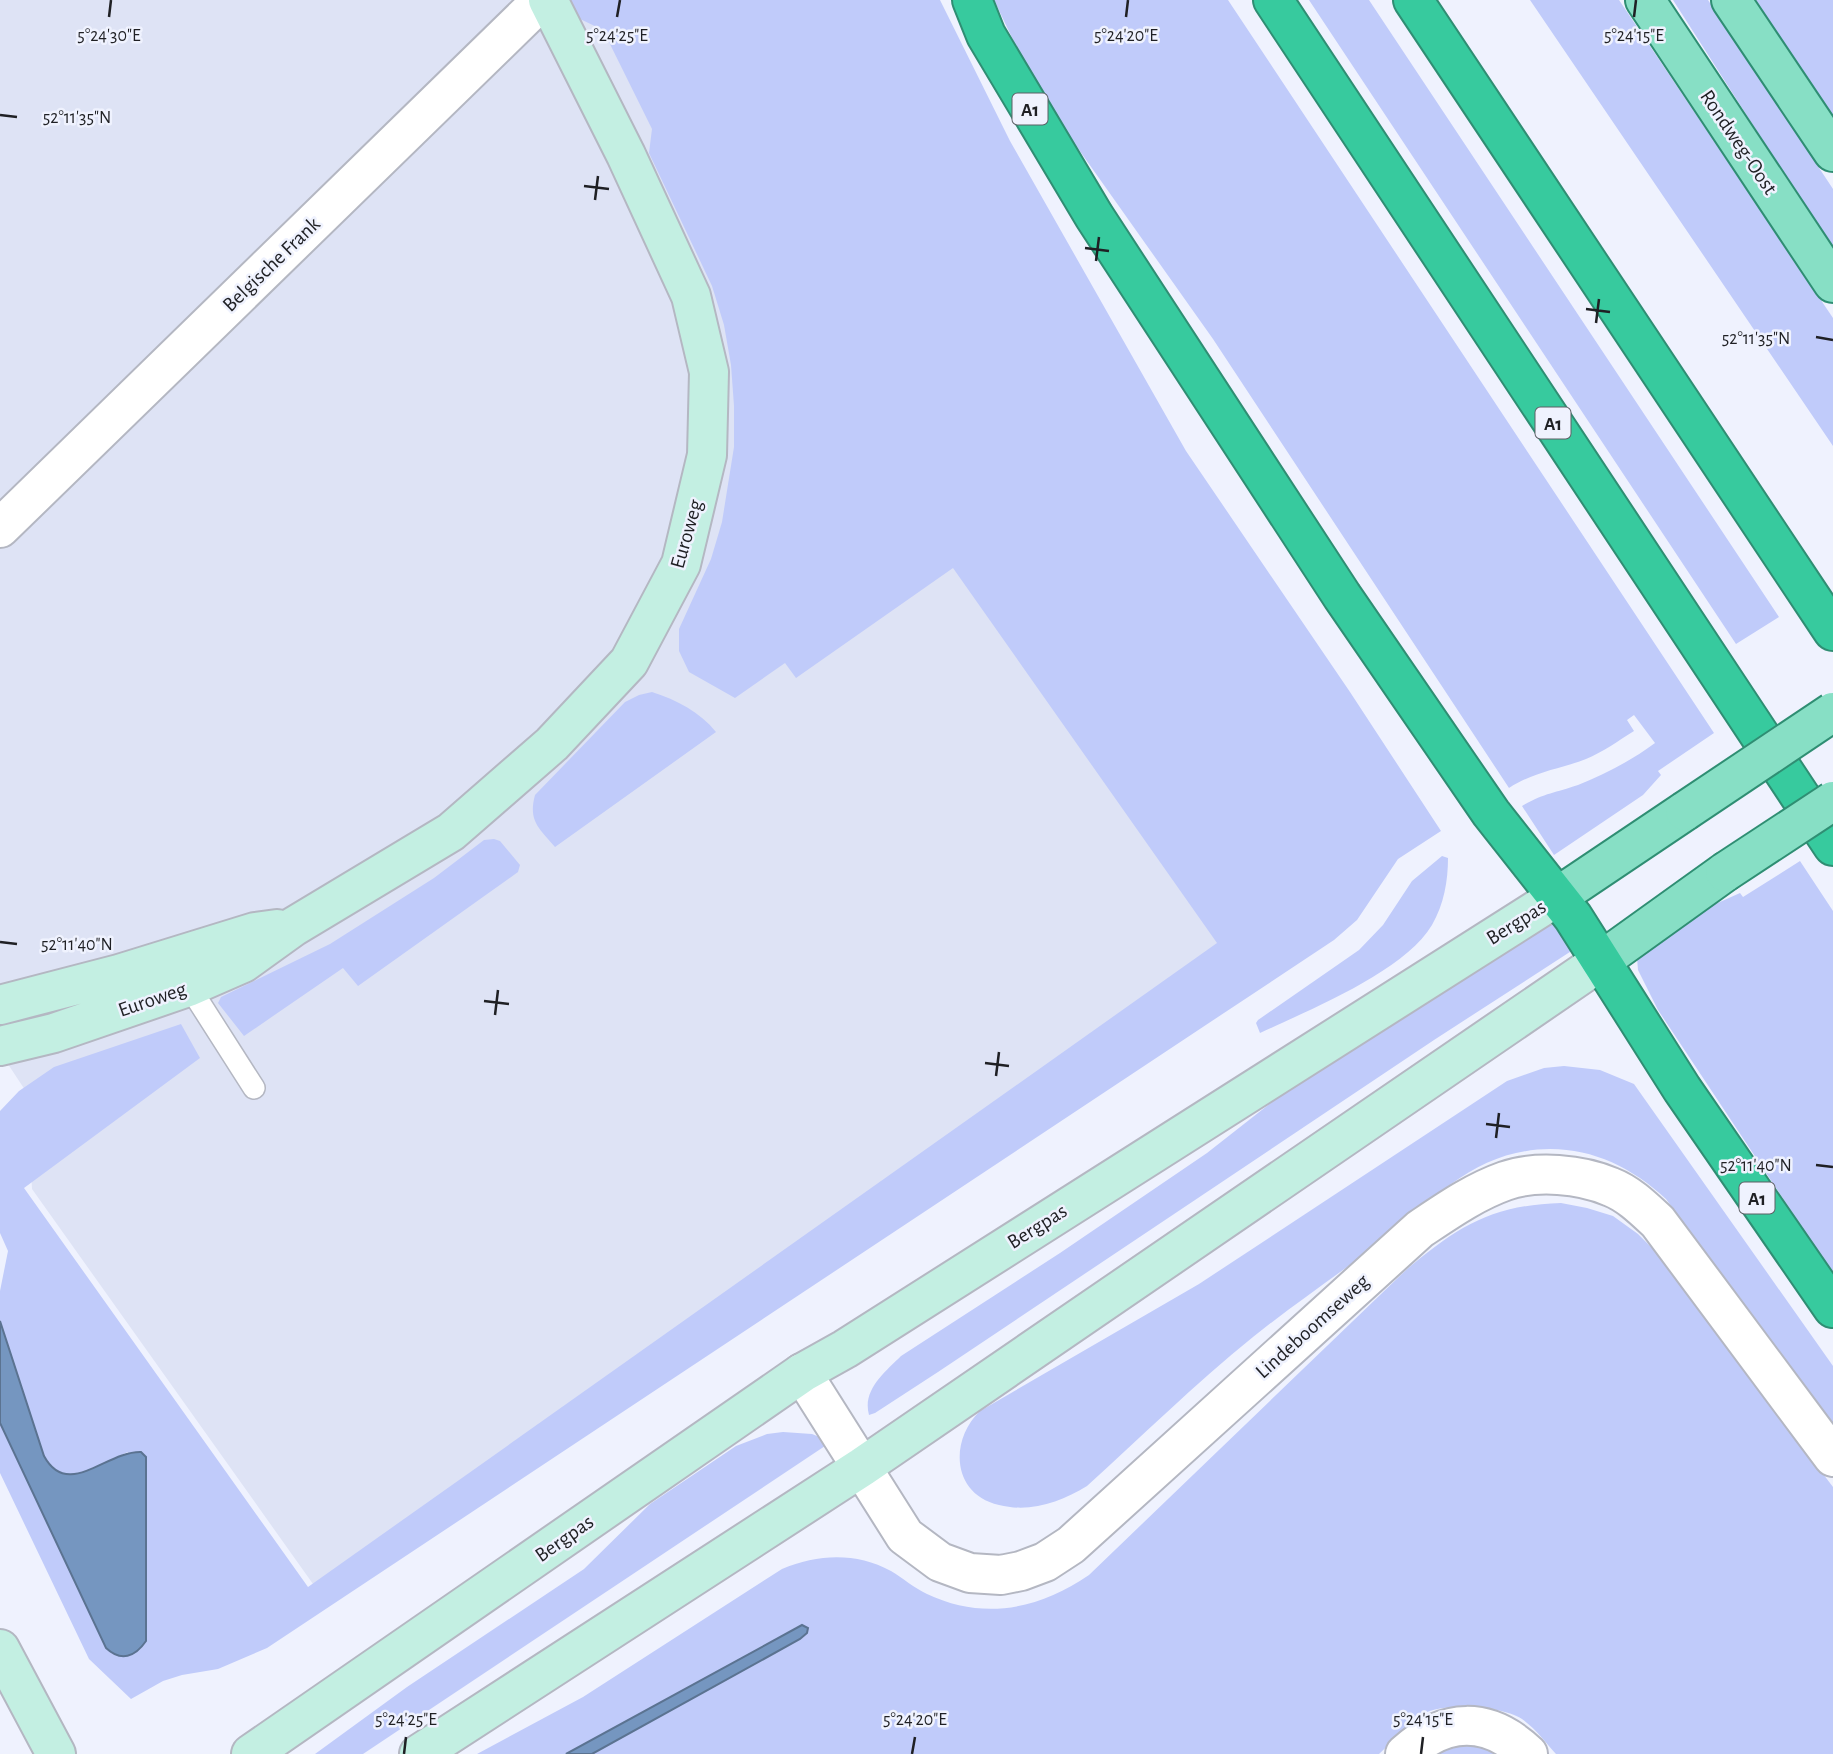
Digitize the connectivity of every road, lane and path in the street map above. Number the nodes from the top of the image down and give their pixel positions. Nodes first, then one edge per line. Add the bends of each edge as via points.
1 (545, 0) edge
2 (972, 0) edge
3 (1273, 0) edge
4 (1413, 0) edge
5 (1644, 0) edge
6 (1731, 0) edge
7 (1833, 152) edge
8 (1833, 283) edge
9 (1727, 468) junction
10 (0, 528) edge
11 (1833, 602) edge
12 (1833, 631) edge
13 (1833, 712) edge
14 (1833, 801) edge
15 (1833, 846) edge
16 (1557, 897) junction
17 (176, 961) junction
18 (1601, 961) junction
19 (0, 1005) edge
20 (0, 1046) edge
21 (254, 1087) dead end
22 (1833, 1308) edge
23 (802, 1373) junction
24 (1833, 1457) edge
25 (862, 1467) junction
26 (0, 1649) edge
27 (56, 1754) edge
28 (251, 1754) edge
29 (419, 1754) edge
30 (1405, 1754) edge
31 (1528, 1754) edge

1 - 10 street, Belgische Frank
1 - 17 main road, Euroweg via 626,155 691,296 709,372 706,455 681,564 629,662 552,744 451,832 293,927 255,932
2 - 16 highway, A1 via 986,35 1094,216 1202,382 1450,754
3 - 15 highway, A1
4 - 9 highway
5 - 8 main road, Rondweg-Oost
6 - 7 main road
9 - 11 highway
9 - 12 highway
13 - 16 main road, Bergpas, bridge
14 - 18 main road, bridge
16 - 18 highway, A1
16 - 23 main road, Bergpas
17 - 19 main road, Euroweg
17 - 20 main road, Euroweg via 54,1033
17 - 21 lane
18 - 22 highway, A1 via 1682,1089
18 - 25 main road
23 - 25 street, Lindeboomseweg
23 - 28 main road, Bergpas
24 - 25 street, Lindeboomseweg via 1658,1222 1640,1205 1594,1182 1523,1176 1455,1205 1420,1229 1071,1545 1045,1562 1001,1575 970,1573 940,1562 905,1536
25 - 29 main road
26 - 27 main road
30 - 31 street via 1434,1732 1453,1726 1489,1730 1509,1738

